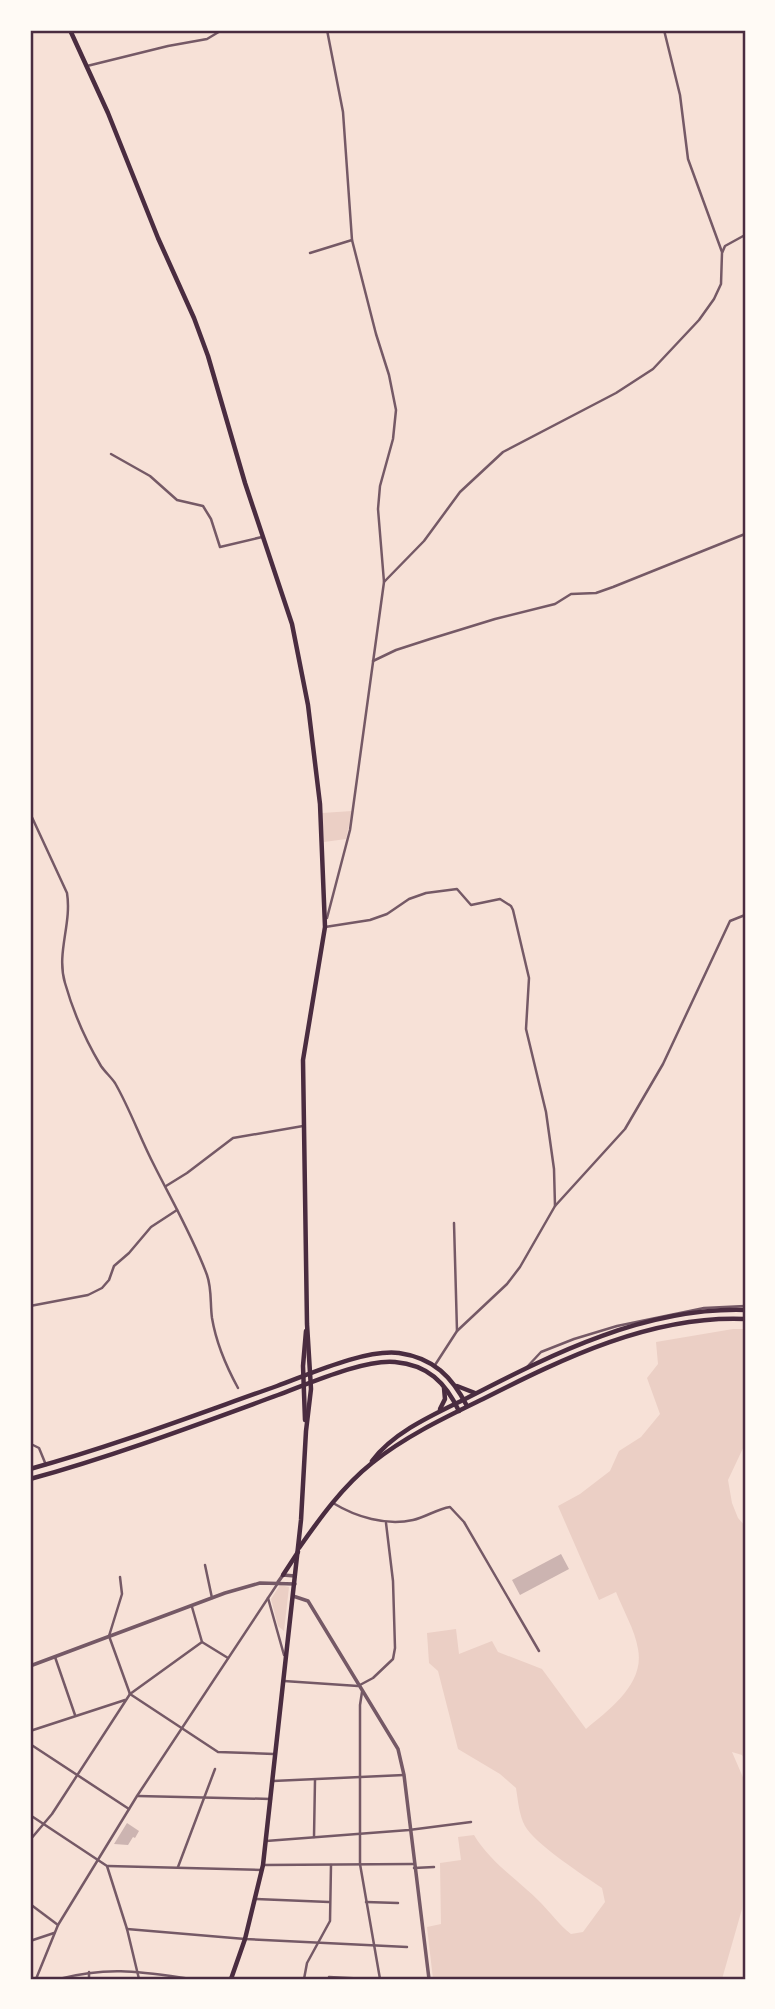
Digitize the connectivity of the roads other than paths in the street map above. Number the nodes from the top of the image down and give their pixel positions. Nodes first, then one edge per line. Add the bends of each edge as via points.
1 (70, 30) edge
2 (222, 30) edge
3 (327, 30) edge
4 (664, 30) edge
5 (87, 66) junction
6 (745, 235) edge
7 (352, 240) junction
8 (310, 253) dead end
9 (722, 253) junction
10 (111, 454) dead end
11 (745, 534) edge
12 (264, 536) junction
13 (384, 582) junction
14 (373, 661) junction
15 (30, 813) edge
16 (745, 915) edge
17 (325, 928) junction
18 (304, 1126) junction
19 (166, 1186) junction
20 (555, 1206) junction
21 (177, 1210) junction
22 (454, 1223) dead end
23 (30, 1306) edge
24 (745, 1308) edge
25 (745, 1319) edge
26 (307, 1324) junction
27 (457, 1331) junction
28 (435, 1366) junction
29 (312, 1374) junction
30 (303, 1377) junction
31 (312, 1383) junction
32 (443, 1384) junction
33 (303, 1386) junction
34 (456, 1386) junction
35 (238, 1388) dead end
36 (476, 1393) junction
37 (463, 1399) junction
38 (455, 1403) junction
39 (467, 1406) junction
40 (459, 1411) junction
41 (436, 1413) junction
42 (306, 1431) junction
43 (33, 1445) dead end
44 (46, 1465) junction
45 (370, 1465) junction
46 (30, 1469) edge
47 (30, 1479) edge
48 (333, 1503) junction
49 (386, 1522) junction
50 (298, 1550) junction
51 (205, 1565) dead end
52 (283, 1575) junction
53 (295, 1576) junction
54 (120, 1577) dead end
55 (278, 1582) junction
56 (295, 1584) junction
57 (293, 1596) junction
58 (212, 1598) junction
59 (268, 1598) junction
60 (191, 1606) junction
61 (109, 1636) junction
62 (202, 1642) junction
63 (539, 1651) dead end
64 (55, 1657) junction
65 (228, 1658) junction
66 (286, 1662) junction
67 (30, 1666) edge
68 (284, 1681) junction
69 (358, 1686) junction
70 (362, 1692) junction
71 (130, 1694) junction
72 (125, 1700) junction
73 (75, 1715) junction
74 (181, 1729) junction
75 (30, 1731) edge
76 (30, 1744) edge
77 (276, 1754) junction
78 (215, 1769) dead end
79 (78, 1775) junction
80 (404, 1775) junction
81 (360, 1778) junction
82 (315, 1779) junction
83 (273, 1782) junction
84 (137, 1796) junction
85 (205, 1796) junction
86 (271, 1799) junction
87 (129, 1809) junction
88 (30, 1815) edge
89 (471, 1822) dead end
90 (44, 1824) junction
91 (409, 1830) junction
92 (360, 1834) junction
93 (314, 1837) junction
94 (30, 1840) edge
95 (266, 1841) junction
96 (98, 1860) junction
97 (360, 1864) junction
98 (107, 1866) junction
99 (331, 1866) junction
100 (414, 1866) junction
101 (178, 1867) junction
102 (262, 1867) junction
103 (434, 1867) dead end
104 (256, 1899) junction
105 (330, 1902) junction
106 (366, 1902) junction
107 (398, 1903) dead end
108 (30, 1904) edge
109 (58, 1925) junction
110 (127, 1929) junction
111 (54, 1933) junction
112 (245, 1939) junction
113 (30, 1941) edge
114 (318, 1942) junction
115 (374, 1944) junction
116 (407, 1947) dead end
117 (137, 1971) junction
118 (89, 1972) junction
119 (329, 1978) dead end
120 (36, 1979) edge
121 (58, 1979) edge
122 (89, 1979) edge
123 (139, 1979) edge
124 (192, 1979) edge
125 (232, 1979) edge
126 (304, 1979) edge
127 (368, 1979) edge
128 (380, 1979) edge
129 (429, 1979) edge

1 - 5 main road
2 - 5 street via 207,39
3 - 7 street via 343,113
4 - 9 street via 680,95 688,159
5 - 12 main road via 199,331
6 - 9 street via 725,246
7 - 8 street
7 - 13 street via 395,402 393,439 378,509
9 - 13 street via 721,284 714,299 653,369 503,452 460,492 424,541
10 - 12 street via 150,475 177,500 203,506 220,547
11 - 14 street via 596,593 572,594 555,604 430,639
12 - 17 main road via 292,624 308,705 320,804
13 - 14 street
14 - 17 street via 350,830
15 - 19 street via 67,893 65,984 81,1027 114,1081
16 - 20 street via 730,921 663,1064 625,1129
17 - 18 main road via 306,1036
17 - 20 street via 387,914 426,892 457,889 471,905 500,899 511,906 529,978 526,1029 546,1112
18 - 19 street via 233,1138
18 - 26 main road
19 - 21 street
20 - 27 street via 520,1268
21 - 23 street via 151,1227 114,1266 102,1288
21 - 35 street via 208,1277 217,1338
22 - 27 street
24 - 36 main road via 661,1318 618,1331 565,1349
25 - 39 main road via 701,1321 621,1338 558,1361
26 - 29 main road
26 - 30 main road
27 - 28 street
28 - 29 main road via 408,1355 380,1353
28 - 34 main road
29 - 30 main road
29 - 31 main road
30 - 33 main road
30 - 44 main road
31 - 32 main road via 372,1363 390,1362 414,1366
31 - 33 main road
31 - 42 main road
32 - 38 main road
32 - 41 main road via 445,1399
33 - 42 main road
33 - 47 main road
34 - 36 main road
34 - 37 main road
36 - 37 main road
37 - 38 main road
37 - 39 main road
38 - 40 main road
38 - 41 main road
39 - 40 main road
40 - 45 main road via 405,1438
41 - 45 main road via 384,1448
42 - 50 main road
43 - 44 street
44 - 46 main road
45 - 48 main road
48 - 49 street
48 - 50 main road
49 - 63 street via 415,1519 450,1507 455,1511
49 - 69 street via 393,1581 393,1660
50 - 52 main road
50 - 53 main road
51 - 58 street
52 - 53 street
52 - 55 street
53 - 56 main road
54 - 61 street via 122,1594
55 - 56 street
55 - 58 street
55 - 59 street
56 - 57 main road
57 - 66 main road
57 - 69 street via 309,1601
58 - 60 street
59 - 65 street
59 - 66 street
60 - 61 street
60 - 62 street
61 - 64 street
61 - 71 street
62 - 65 street
62 - 71 street
64 - 67 street
64 - 73 street
65 - 74 street
66 - 68 main road
68 - 69 street
68 - 77 main road
69 - 70 street
70 - 80 street via 398,1749
70 - 81 street
71 - 72 street
71 - 74 street
72 - 73 street
72 - 79 street
73 - 75 street
74 - 77 street via 218,1752
74 - 84 street
76 - 79 street
77 - 83 main road
78 - 85 street
79 - 87 street
79 - 90 street
80 - 81 street
80 - 91 street
81 - 82 street
81 - 92 street
82 - 83 street
82 - 93 street
83 - 86 main road
84 - 85 street
84 - 87 street
85 - 86 street
85 - 101 street
86 - 95 main road
87 - 96 street
88 - 90 street
89 - 91 street
90 - 94 street
90 - 96 street
91 - 92 street
91 - 100 street
92 - 93 street
92 - 97 street
93 - 95 street
95 - 102 main road
96 - 98 street
96 - 109 street
97 - 99 street
97 - 100 street
97 - 106 street
98 - 101 street
98 - 110 street
99 - 102 street
99 - 105 street
100 - 103 street
100 - 129 street
101 - 102 street
102 - 104 main road
104 - 105 street
104 - 112 main road
105 - 114 street via 330,1921
106 - 107 street
106 - 115 street
108 - 109 street
109 - 111 street
110 - 112 street
110 - 117 street
111 - 113 street
111 - 120 street
112 - 114 street
112 - 125 main road
114 - 115 street
114 - 126 street
115 - 116 street
115 - 128 street
117 - 118 street
117 - 123 street
117 - 124 street
118 - 121 street
118 - 122 street
119 - 127 street

